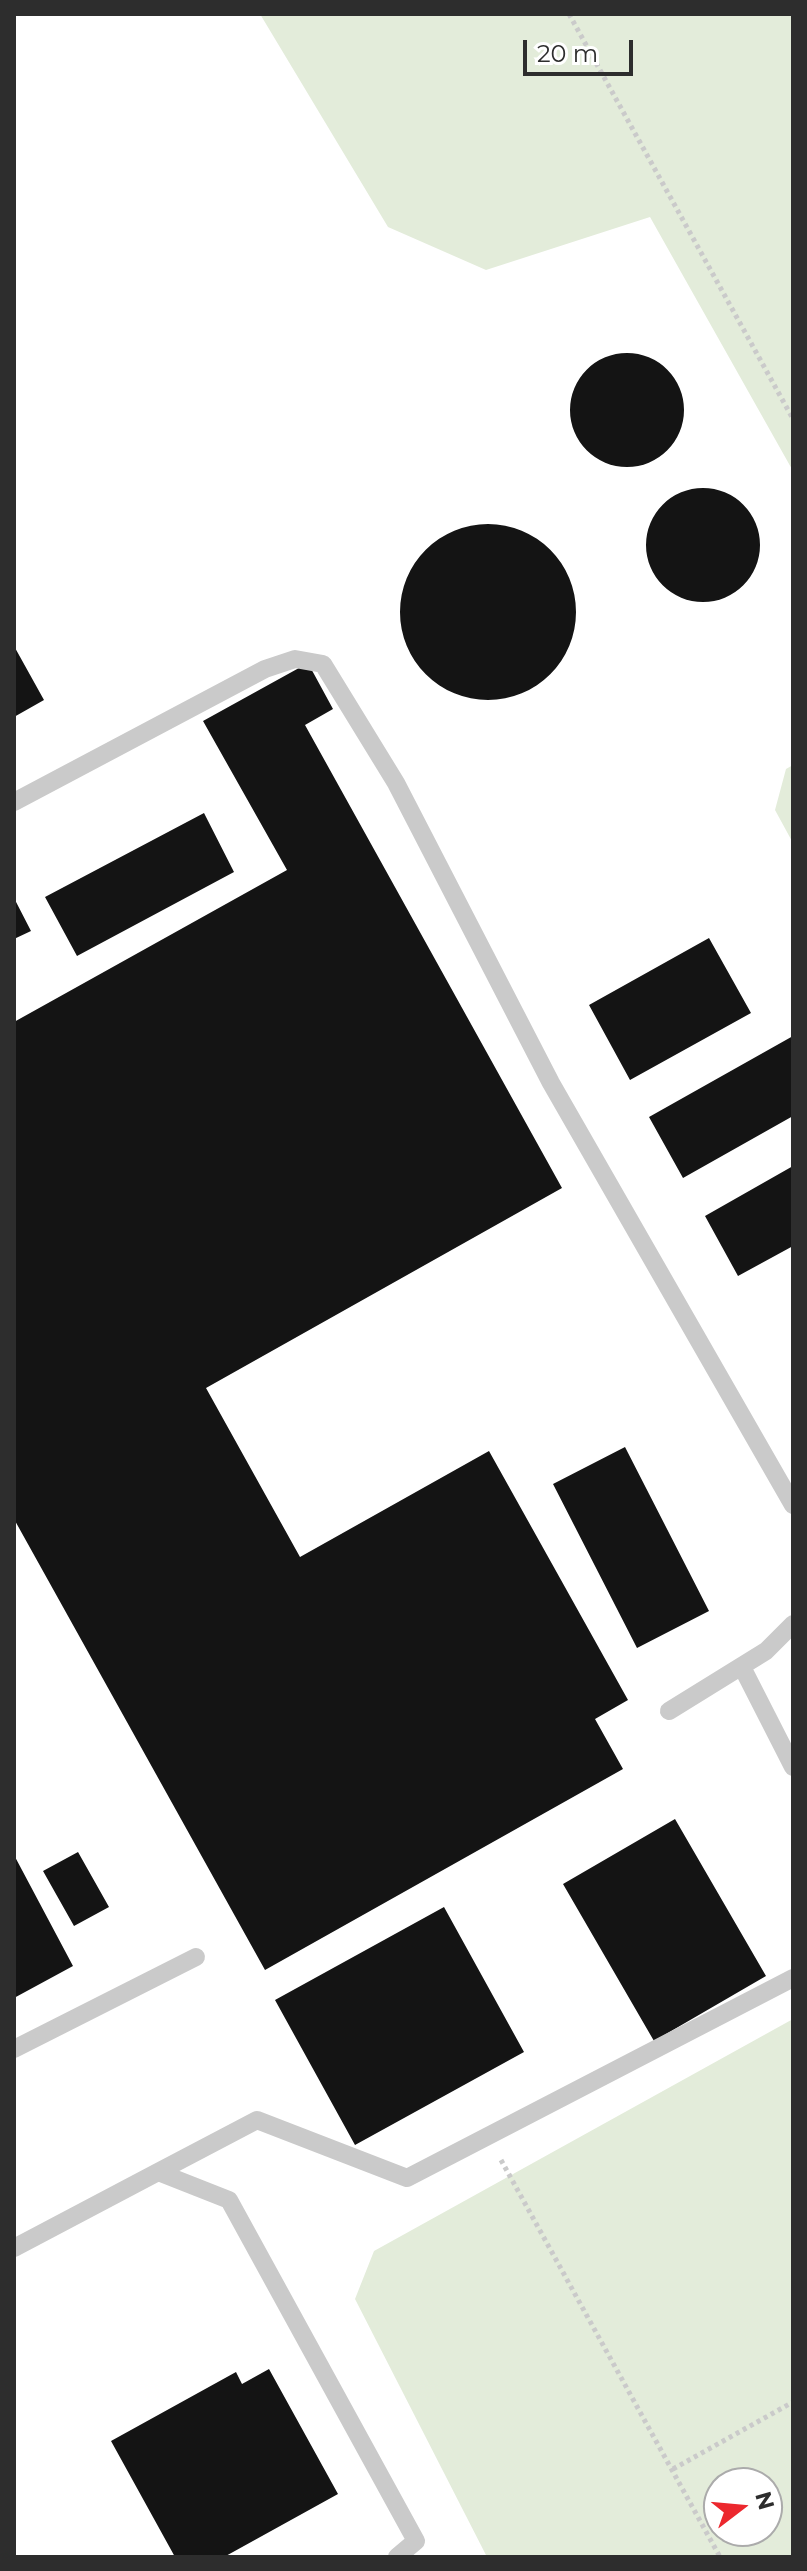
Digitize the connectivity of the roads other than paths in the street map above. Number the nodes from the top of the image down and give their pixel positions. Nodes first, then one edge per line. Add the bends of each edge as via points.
1 (14, 802) edge
2 (793, 1505) edge
3 (792, 1628) edge
4 (742, 1667) junction
5 (669, 1711) dead end
6 (793, 1767) edge
7 (196, 1957) dead end
8 (793, 1978) edge
9 (14, 2049) edge
10 (158, 2172) junction
11 (14, 2248) edge
12 (397, 2557) edge

1 - 2 lane via 265,669 295,659 323,664 396,783 551,1083
3 - 4 lane
4 - 5 lane
4 - 6 lane
7 - 9 lane
8 - 10 lane via 407,2178 257,2120
10 - 11 lane
10 - 12 lane via 229,2200 416,2541

